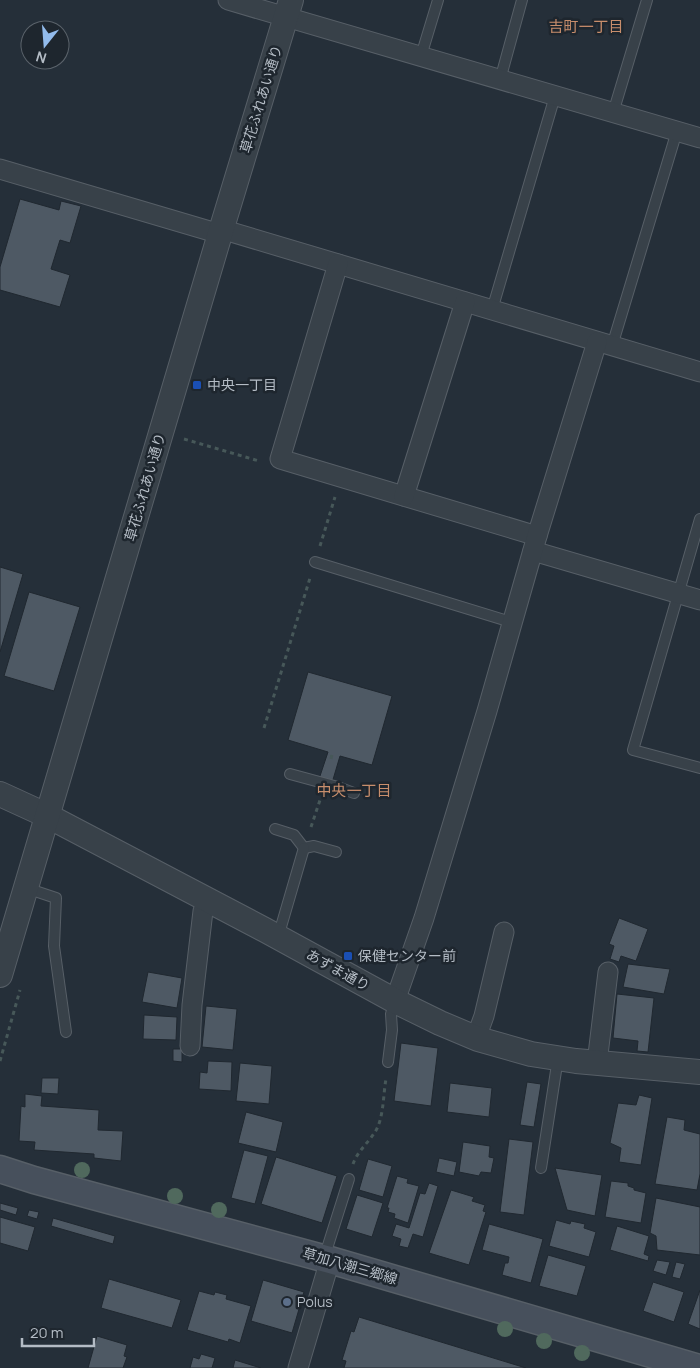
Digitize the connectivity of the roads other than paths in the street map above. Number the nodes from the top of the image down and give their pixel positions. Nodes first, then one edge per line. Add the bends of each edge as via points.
1 (228, 0) edge
2 (438, 0) edge
3 (522, 0) edge
4 (647, 0) edge
5 (289, 8) edge
6 (421, 56) junction
7 (500, 80) junction
8 (556, 96) junction
9 (613, 113) junction
10 (677, 131) junction
11 (700, 138) edge
12 (0, 169) edge
13 (220, 231) junction
14 (338, 264) junction
15 (465, 302) junction
16 (492, 310) junction
17 (604, 344) junction
18 (700, 372) edge
19 (404, 496) junction
20 (700, 519) edge
21 (535, 544) junction
22 (315, 562) road end
23 (677, 594) junction
24 (700, 600) edge
25 (511, 622) junction
26 (700, 768) edge
27 (290, 774) dead end
28 (354, 793) dead end
29 (0, 794) edge
30 (48, 816) junction
31 (275, 829) dead end
32 (304, 848) junction
33 (336, 852) dead end
34 (26, 888) junction
35 (208, 900) junction
36 (504, 932) dead end
37 (278, 937) junction
38 (608, 972) dead end
39 (0, 974) edge
40 (395, 1001) junction
41 (66, 1032) dead end
42 (476, 1038) junction
43 (190, 1046) dead end
44 (558, 1058) junction
45 (388, 1062) road end
46 (597, 1063) junction
47 (698, 1075) edge
48 (541, 1168) dead end
49 (0, 1169) edge
50 (349, 1179) road end
51 (327, 1259) junction
52 (298, 1368) edge
53 (699, 1368) edge

1 - 5 street
2 - 6 lane
3 - 7 lane
4 - 9 lane
5 - 6 street
5 - 13 street, 草花ふれあい通り
6 - 7 street
7 - 8 street
8 - 9 street
8 - 16 lane
9 - 10 street
10 - 11 street
10 - 17 lane
12 - 13 street
13 - 14 street
13 - 30 street, 草花ふれあい通り
14 - 15 street
14 - 19 street via 280,459
15 - 16 street
15 - 19 street
16 - 17 street
17 - 18 street
17 - 21 street
19 - 21 street
20 - 23 lane
21 - 23 street
21 - 25 street
22 - 25 lane
23 - 24 street
23 - 26 lane via 633,750
25 - 40 street via 424,918
27 - 28 lane
29 - 30 street, あずま通り
30 - 34 street, 草花ふれあい通り
30 - 35 street, あずま通り
31 - 32 lane via 294,835
32 - 33 lane via 314,846
32 - 37 lane
34 - 39 street, 草花ふれあい通り
34 - 41 lane via 56,898 54,946
35 - 37 street, あずま通り
35 - 43 street via 203,911
36 - 42 street
37 - 40 street, あずま通り
38 - 46 street
40 - 42 street, あずま通り
40 - 45 lane
42 - 44 street, あずま通り via 531,1054
44 - 46 street, あずま通り
44 - 48 lane
46 - 47 street, あずま通り
49 - 51 main road, 草加八潮三郷線
50 - 51 lane
51 - 52 street
51 - 53 main road, 草加八潮三郷線

